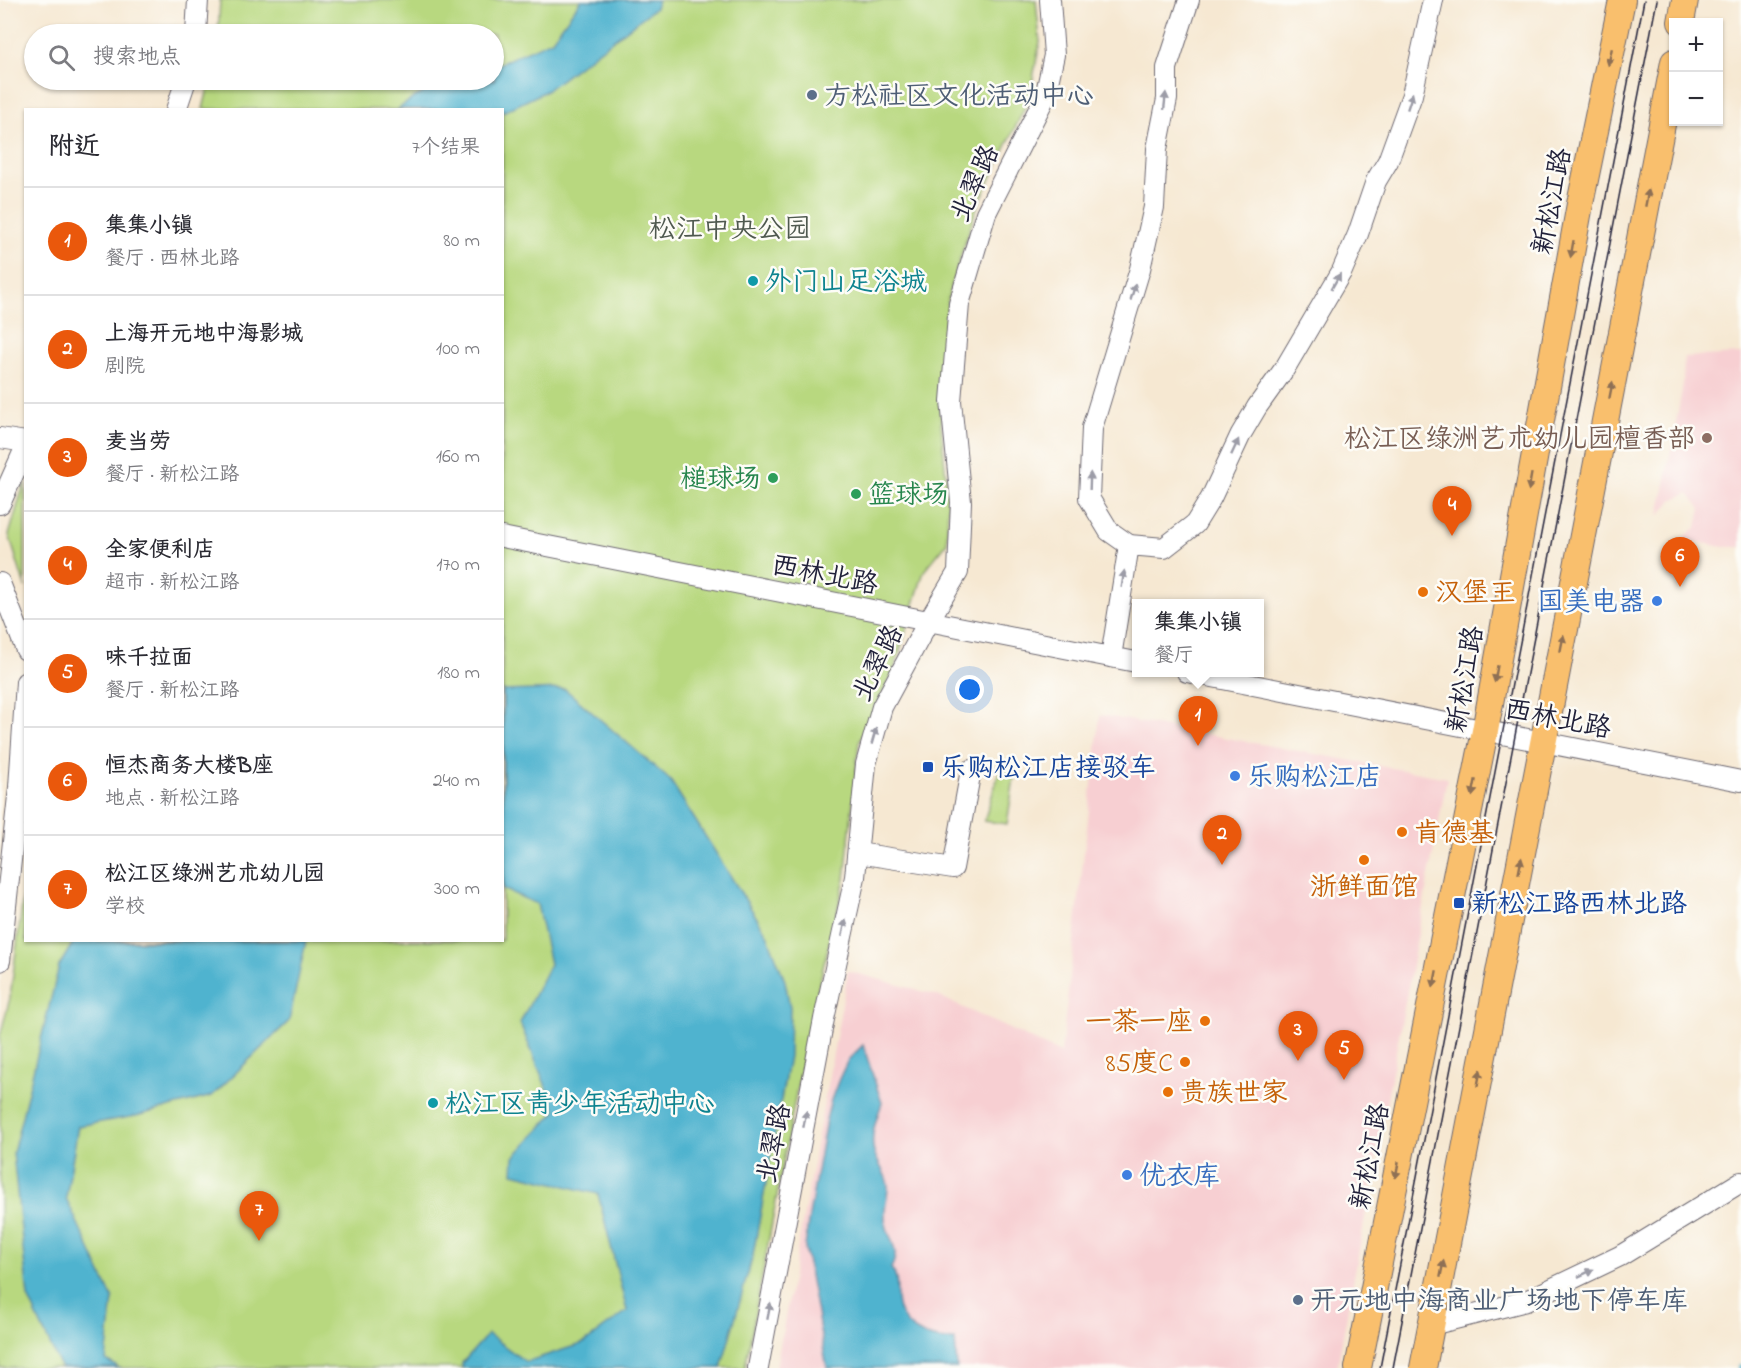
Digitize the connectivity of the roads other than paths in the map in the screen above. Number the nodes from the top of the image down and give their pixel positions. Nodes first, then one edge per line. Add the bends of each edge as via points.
1 (198, 0) edge
2 (1050, 0) edge
3 (1189, 0) edge
4 (1433, 0) edge
5 (1622, 0) edge
6 (1685, 0) edge
7 (1682, 18) edge
8 (197, 24) edge
9 (1672, 72) edge
10 (183, 90) edge
11 (177, 108) edge
12 (0, 438) edge
13 (24, 444) edge
14 (24, 449) edge
15 (0, 504) edge
16 (504, 537) edge
17 (1129, 546) junction
18 (0, 583) edge
19 (928, 622) junction
20 (24, 645) edge
21 (1111, 657) junction
22 (1132, 661) edge
23 (1212, 677) edge
24 (24, 712) edge
25 (1485, 731) junction
26 (1543, 742) junction
27 (971, 770) dead end
28 (1741, 781) edge
29 (858, 853) junction
30 (0, 960) edge
31 (1741, 1182) edge
32 (1431, 1325) junction
33 (758, 1368) edge
34 (1358, 1368) edge
35 (1423, 1368) edge

1 - 8 street
2 - 19 street, 北翠路 via 1054,55 1045,97 986,213 959,304 951,400 961,502 958,572
17 -> 3 street via 1109,531 1089,498 1092,428 1140,269 1154,207 1167,68
17 -> 4 street via 1164,548 1195,524 1241,434 1342,270 1412,95
5 -> 25 main road, 新松江路 via 1580,204
6 - 7 main road
26 -> 9 main road
10 - 11 street
12 - 13 street
14 - 15 street
16 - 19 street, 西林北路
21 -> 17 street
18 - 20 street
19 - 21 street, 西林北路
29 -> 19 street, 北翠路 via 866,764 882,707
21 - 22 street, 西林北路
23 - 25 street, 西林北路
24 - 30 street
25 - 26 street, 西林北路
25 -> 34 main road, 新松江路
26 - 28 street, 西林北路
32 -> 26 main road
27 - 29 street via 953,868
33 -> 29 street, 北翠路
32 -> 31 street via 1526,1301 1620,1256
32 - 35 main road

